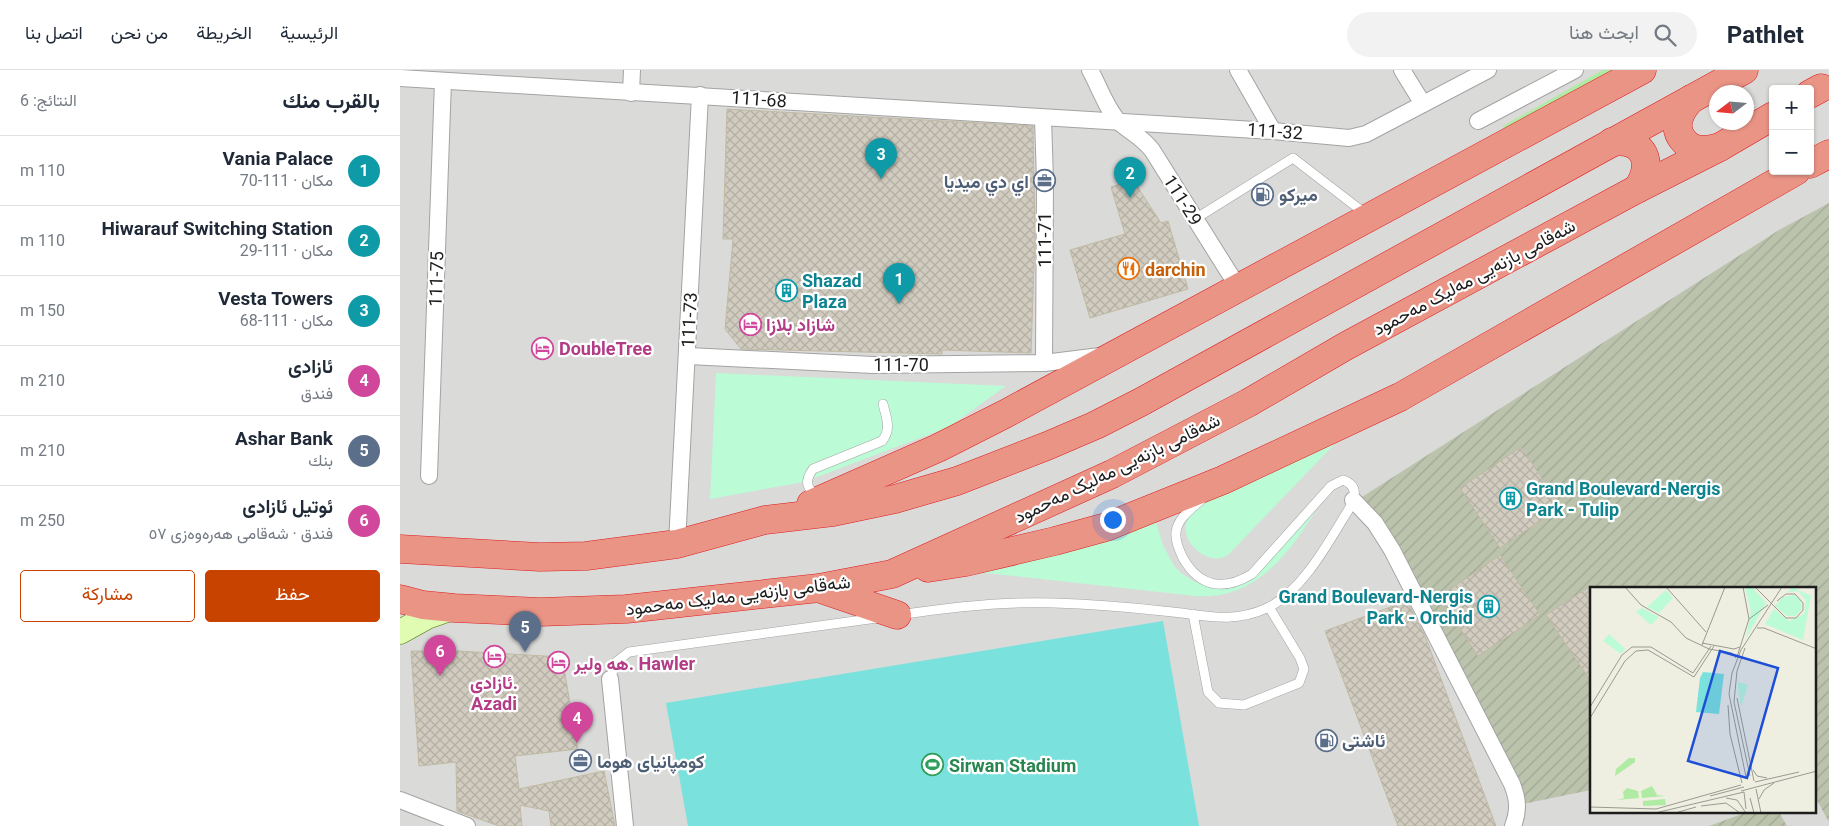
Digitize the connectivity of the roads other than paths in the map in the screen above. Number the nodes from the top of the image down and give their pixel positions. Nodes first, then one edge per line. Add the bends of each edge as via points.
1 (632, 70) edge
2 (1090, 70) edge
3 (1238, 70) edge
4 (1402, 70) edge
5 (1488, 70) edge
6 (1642, 70) edge
7 (1744, 70) edge
8 (1566, 72) edge
9 (419, 75) edge
10 (400, 78) edge
11 (443, 81) junction
12 (631, 93) junction
13 (700, 96) junction
14 (1691, 99) junction
15 (1423, 104) junction
16 (1043, 118) junction
17 (1769, 118) edge
18 (1119, 121) junction
19 (1478, 121) dead end
20 (1273, 131) junction
21 (1612, 142) junction
22 (1720, 147) junction
23 (1829, 154) edge
24 (1814, 162) edge
25 (1829, 164) edge
26 (1814, 168) edge
27 (1794, 175) edge
28 (1637, 189) junction
29 (1369, 217) junction
30 (1195, 219) junction
31 (1238, 287) junction
32 (1114, 354) junction
33 (688, 356) junction
34 (1044, 363) junction
35 (882, 404) dead end
36 (429, 476) dead end
37 (1223, 480) junction
38 (1353, 500) junction
39 (819, 501) junction
40 (765, 520) junction
41 (677, 544) junction
42 (400, 549) edge
43 (892, 574) junction
44 (819, 588) junction
45 (400, 600) edge
46 (454, 608) junction
47 (1269, 608) junction
48 (1193, 614) junction
49 (897, 615) junction
50 (400, 632) edge
51 (610, 679) joint
52 (400, 800) edge
53 (467, 826) edge
54 (625, 826) edge
55 (1513, 826) edge

1 - 12 street
2 - 18 street, 111-29
3 - 20 street
4 - 15 street
5 - 15 street, 111-32
6 - 29 highway
7 - 14 highway
8 - 19 street
9 - 10 street, 111-68
9 - 11 street, 111-68
11 - 12 street, 111-68
11 - 36 street, 111-75
12 - 13 street, 111-68
13 - 16 street, 111-68
13 - 33 street, 111-73
14 - 21 highway
14 - 22 highway via 1680,115 1679,135 1697,149
15 - 20 street, 111-32 via 1358,137
16 - 18 street, 111-68
16 - 34 street, 111-71
17 - 22 highway, شەقامی بازنەیی مەلیک مەحمود
18 - 20 street, 111-32
18 - 30 street, 111-29 via 1152,150
21 - 28 highway via 1628,142 1642,151 1646,168
21 - 40 highway via 1096,425 1003,465 896,499 833,512
22 - 28 highway, شەقامی بازنەیی مەلیک مەحمود
23 - 24 highway
25 - 26 highway
27 - 37 highway via 1400,397
28 - 43 highway, شەقامی بازنەیی مەلیک مەحمود via 1120,470
29 - 30 lane via 1293,158
29 - 31 highway
30 - 31 street, 111-29
31 - 32 highway
32 - 34 street, 111-70
32 - 39 highway via 938,448
33 - 34 street, 111-70 via 873,365
33 - 41 street, 111-73
35 - 39 lane via 888,425 882,441 813,468 807,486
37 - 38 lane via 1183,517 1176,532 1180,551 1189,567 1214,584 1226,585 1252,574 1336,483 1343,480 1351,484 1355,492
37 - 43 highway via 1106,527 966,562
38 - 47 lane via 1335,534 1300,584
38 - 55 street via 1375,523 1392,550 1512,784 1518,805
39 - 40 highway
40 - 41 highway
41 - 42 highway via 586,556 540,557
43 - 44 highway, شەقامی بازنەیی مەلیک مەحمود
44 - 46 highway, شەقامی بازنەیی مەلیک مەحمود via 626,609 540,612
44 - 49 highway
45 - 46 highway, شەقامی بازنەیی مەلیک مەحمود
46 - 50 street via 413,623
47 - 48 lane via 1224,619
47 - 48 lane via 1304,669 1299,682 1244,705 1219,703 1208,692
48 - 49 lane via 1034,602 975,605
49 - 51 lane via 629,652 616,662
51 - 54 street
52 - 53 street

